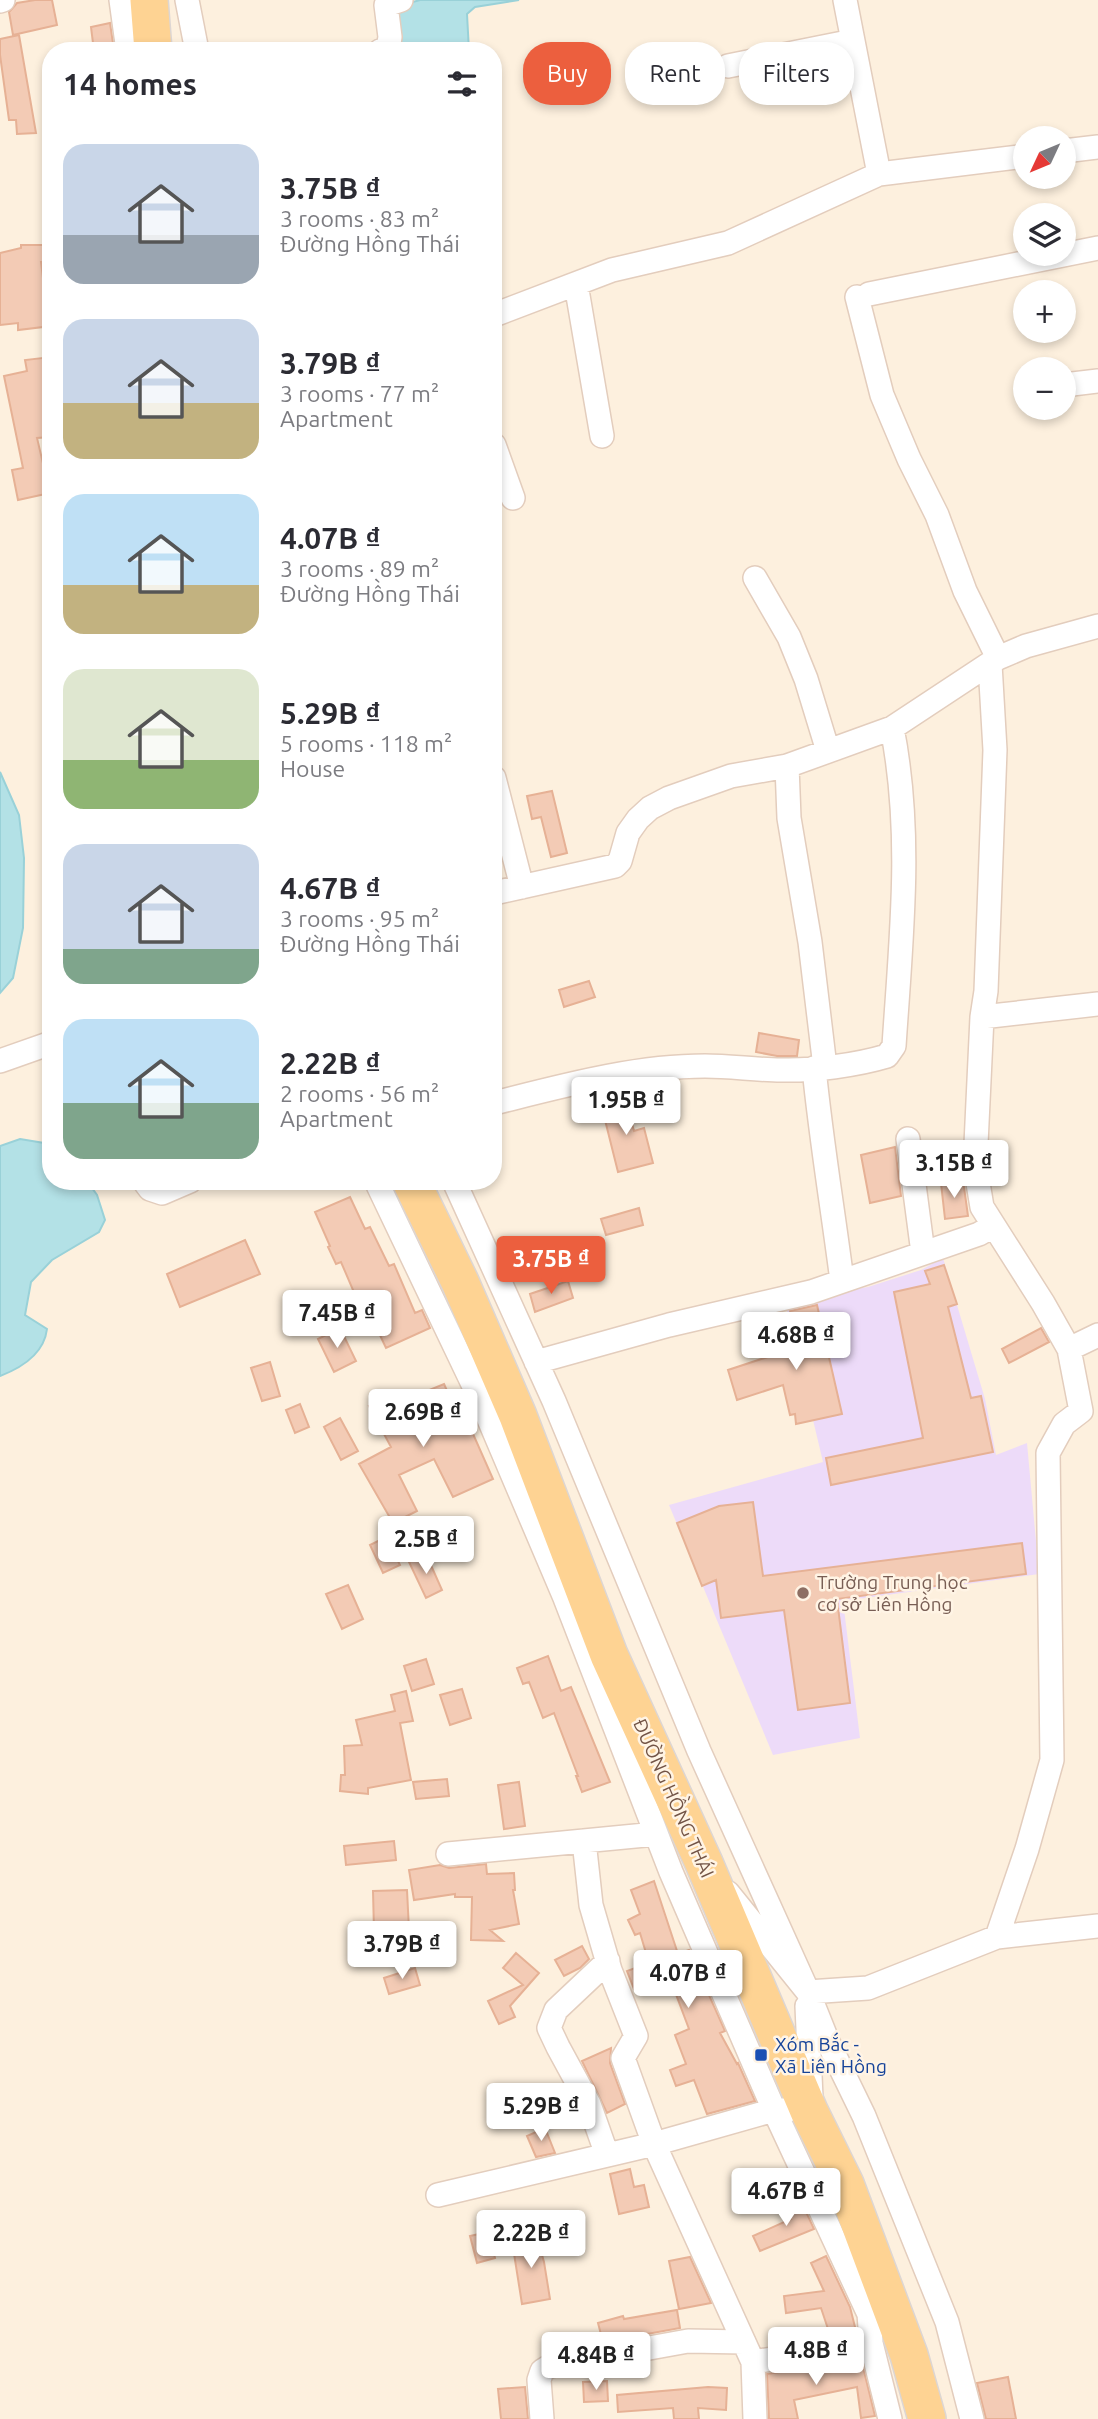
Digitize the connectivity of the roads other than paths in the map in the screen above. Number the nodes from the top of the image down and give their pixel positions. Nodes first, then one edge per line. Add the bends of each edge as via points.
1 (121, 0) edge
2 (149, 0) edge
3 (187, 0) edge
4 (203, 0) edge
5 (401, 0) edge
6 (845, 0) edge
7 (193, 24) junction
8 (853, 41) junction
9 (127, 42) edge
10 (152, 42) edge
11 (196, 42) edge
12 (389, 42) edge
13 (728, 66) dead end
14 (1098, 147) edge
15 (1076, 150) edge
16 (1013, 158) edge
17 (879, 174) junction
18 (1098, 248) edge
19 (576, 284) junction
20 (502, 312) edge
21 (1098, 381) edge
22 (1076, 384) edge
23 (602, 436) dead end
24 (502, 467) edge
25 (513, 498) dead end
26 (755, 578) dead end
27 (1098, 626) edge
28 (994, 661) junction
29 (892, 728) junction
30 (828, 751) junction
31 (787, 766) junction
32 (502, 809) edge
33 (522, 887) junction
34 (502, 891) edge
35 (1098, 1004) edge
36 (982, 1017) junction
37 (42, 1046) edge
38 (0, 1061) edge
39 (819, 1068) junction
40 (502, 1101) edge
41 (908, 1139) dead end
42 (380, 1190) edge
43 (415, 1190) edge
44 (458, 1190) edge
45 (993, 1226) junction
46 (923, 1252) junction
47 (842, 1281) junction
48 (1098, 1335) edge
49 (1069, 1349) junction
50 (536, 1362) junction
51 (554, 1401) junction
52 (1090, 1410) edge
53 (518, 1416) junction
54 (656, 1834) junction
55 (584, 1841) junction
56 (448, 1854) dead end
57 (704, 1863) junction
58 (1098, 1926) edge
59 (997, 1937) junction
60 (608, 1961) junction
61 (809, 1995) junction
62 (791, 2110) junction
63 (654, 2144) junction
64 (607, 2155) junction
65 (438, 2195) dead end
66 (866, 2239) junction
67 (868, 2312) junction
68 (871, 2343) junction
69 (748, 2352) junction
70 (542, 2419) edge
71 (755, 2419) edge
72 (890, 2419) edge
73 (927, 2419) edge
74 (972, 2419) edge

1 - 9 street
2 - 10 main road
3 - 7 street
4 - 7 street
5 - 12 street via 386,5
6 - 8 street
7 - 11 street
8 - 13 street
8 - 17 street
14 - 15 street
16 - 17 street
17 - 19 street via 728,243 612,270
18 - 28 street via 863,295 882,395 937,515
19 - 20 street
19 - 23 street
21 - 22 street
24 - 25 street
26 - 30 street via 793,648
27 - 28 street via 1026,646
28 - 29 street
28 - 36 street via 995,750
29 - 30 street
29 - 39 street via 904,810 905,876 894,1046 887,1056
30 - 31 street
31 - 33 street via 731,776 669,798 638,819 615,866
31 - 39 street via 789,818 810,942
32 - 33 street
33 - 34 street
35 - 36 street
36 - 45 street via 975,1165 982,1207
37 - 38 street
39 - 40 street via 704,1066 638,1072
39 - 47 street via 821,1144
41 - 46 street
42 - 54 street via 527,1507
43 - 53 main road, ĐƯỜNG HỒNG THÁI
44 - 50 street
45 - 46 street
45 - 49 street
46 - 47 street
47 - 50 street
48 - 49 street
49 - 52 street
50 - 51 street
51 - 53 street
51 - 61 street via 699,1751
52 - 59 street via 1065,1424 1048,1454 1052,1760
53 - 57 main road, ĐƯỜNG HỒNG THÁI via 609,1655
54 - 55 street
54 - 62 street
55 - 56 street
55 - 60 street via 591,1905
57 - 61 street
57 - 62 main road, ĐƯỜNG HỒNG THÁI
58 - 59 street
59 - 61 street via 868,1988
60 - 63 street via 636,2036 623,2057
60 - 64 street via 556,2010 550,2028 589,2104
61 - 62 street via 811,2084
61 - 74 street via 864,2116 947,2322
62 - 63 street
62 - 66 main road, ĐƯỜNG HỒNG THÁI via 845,2184
62 - 67 street
63 - 64 street
63 - 69 street
64 - 65 street
66 - 67 street
66 - 73 main road, ĐƯỜNG HỒNG THÁI
67 - 68 street
68 - 69 street
68 - 72 street
69 - 70 street via 688,2342 550,2366 539,2380
69 - 71 street

